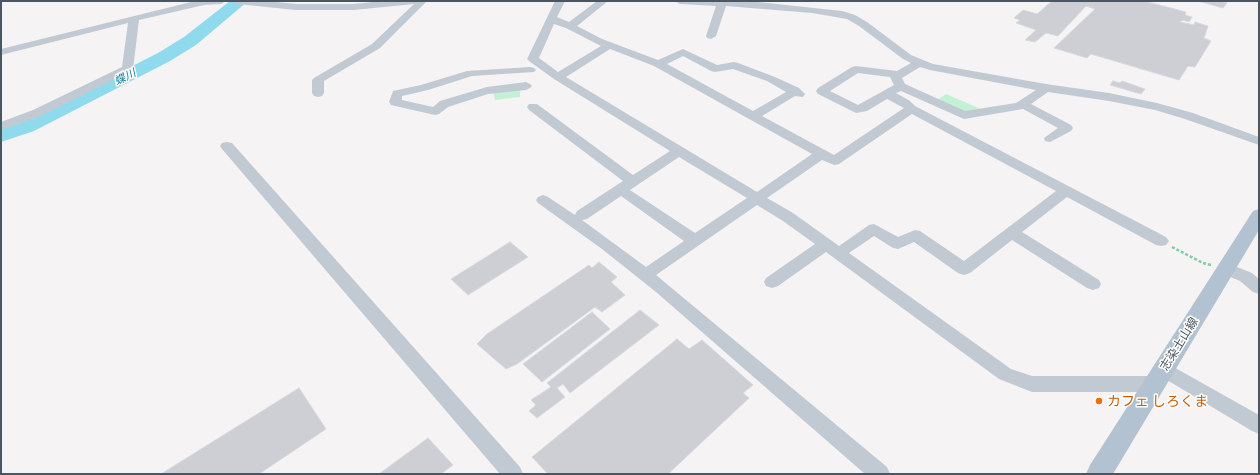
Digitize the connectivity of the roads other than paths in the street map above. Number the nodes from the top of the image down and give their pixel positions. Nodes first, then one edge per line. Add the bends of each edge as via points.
1 (204, 1) edge
2 (221, 1) edge
3 (237, 1) edge
4 (412, 1) edge
5 (422, 1) edge
6 (560, 1) edge
7 (604, 1) edge
8 (680, 1) edge
9 (252, 2) edge
10 (723, 2) edge
11 (134, 19) junction
12 (552, 19) junction
13 (570, 26) junction
14 (711, 36) dead end
15 (608, 46) junction
16 (1, 52) edge
17 (918, 63) junction
18 (531, 64) junction
19 (658, 64) junction
20 (558, 77) junction
21 (899, 81) junction
22 (1046, 88) junction
23 (318, 93) dead end
24 (888, 94) junction
25 (1023, 104) junction
26 (533, 107) dead end
27 (911, 109) junction
28 (752, 117) junction
29 (1, 126) edge
30 (1050, 138) dead end
31 (1259, 141) edge
32 (227, 146) dead end
33 (679, 151) junction
34 (821, 154) junction
35 (632, 181) junction
36 (620, 189) junction
37 (1066, 191) junction
38 (757, 198) junction
39 (543, 200) dead end
40 (582, 215) dead end
41 (1259, 215) edge
42 (1012, 234) junction
43 (695, 241) junction
44 (1161, 241) road end
45 (826, 244) junction
46 (839, 253) junction
47 (1227, 269) junction
48 (645, 274) junction
49 (772, 282) dead end
50 (1094, 284) dead end
51 (1259, 288) edge
52 (1158, 377) junction
53 (1259, 425) edge
54 (513, 474) edge
55 (880, 474) edge
56 (1099, 474) edge

1 - 2 street
1 - 11 street
3 - 9 street
4 - 9 street via 354,7 296,7
5 - 23 street via 376,46 318,80
6 - 12 street
7 - 13 street
8 - 10 street
10 - 14 street
10 - 17 street via 812,10 851,17
11 - 16 street
11 - 29 street via 127,69 37,113
12 - 13 street
12 - 18 street
13 - 15 street
15 - 19 street
15 - 20 street
17 - 21 street
17 - 22 street
18 - 18 street via 470,73 397,94 395,102 435,111 444,104 487,91 525,90
18 - 20 street
19 - 28 street
19 - 28 street via 683,52 715,69 734,65 797,92
20 - 33 street
21 - 24 street
21 - 24 street via 856,69 818,94 856,109 863,108
21 - 25 street via 964,116
22 - 25 street
22 - 31 street via 1157,107
24 - 27 street
25 - 30 street via 1067,128
26 - 35 street
27 - 34 street via 834,161
27 - 37 street
28 - 34 street
32 - 54 street
33 - 35 street
33 - 38 street
34 - 38 street
35 - 36 street
36 - 40 street
36 - 43 street
37 - 42 street
37 - 44 street
38 - 43 street
38 - 45 street via 788,216
39 - 48 street
41 - 47 main road, 志染土山線
42 - 46 street via 964,269 915,235 898,244 874,229
42 - 50 street
43 - 48 street
45 - 46 street
45 - 49 street
46 - 52 street via 1005,374 1032,384
47 - 51 street via 1246,277
47 - 52 main road, 志染土山線
48 - 55 street
52 - 53 street
52 - 56 main road, 志染土山線

